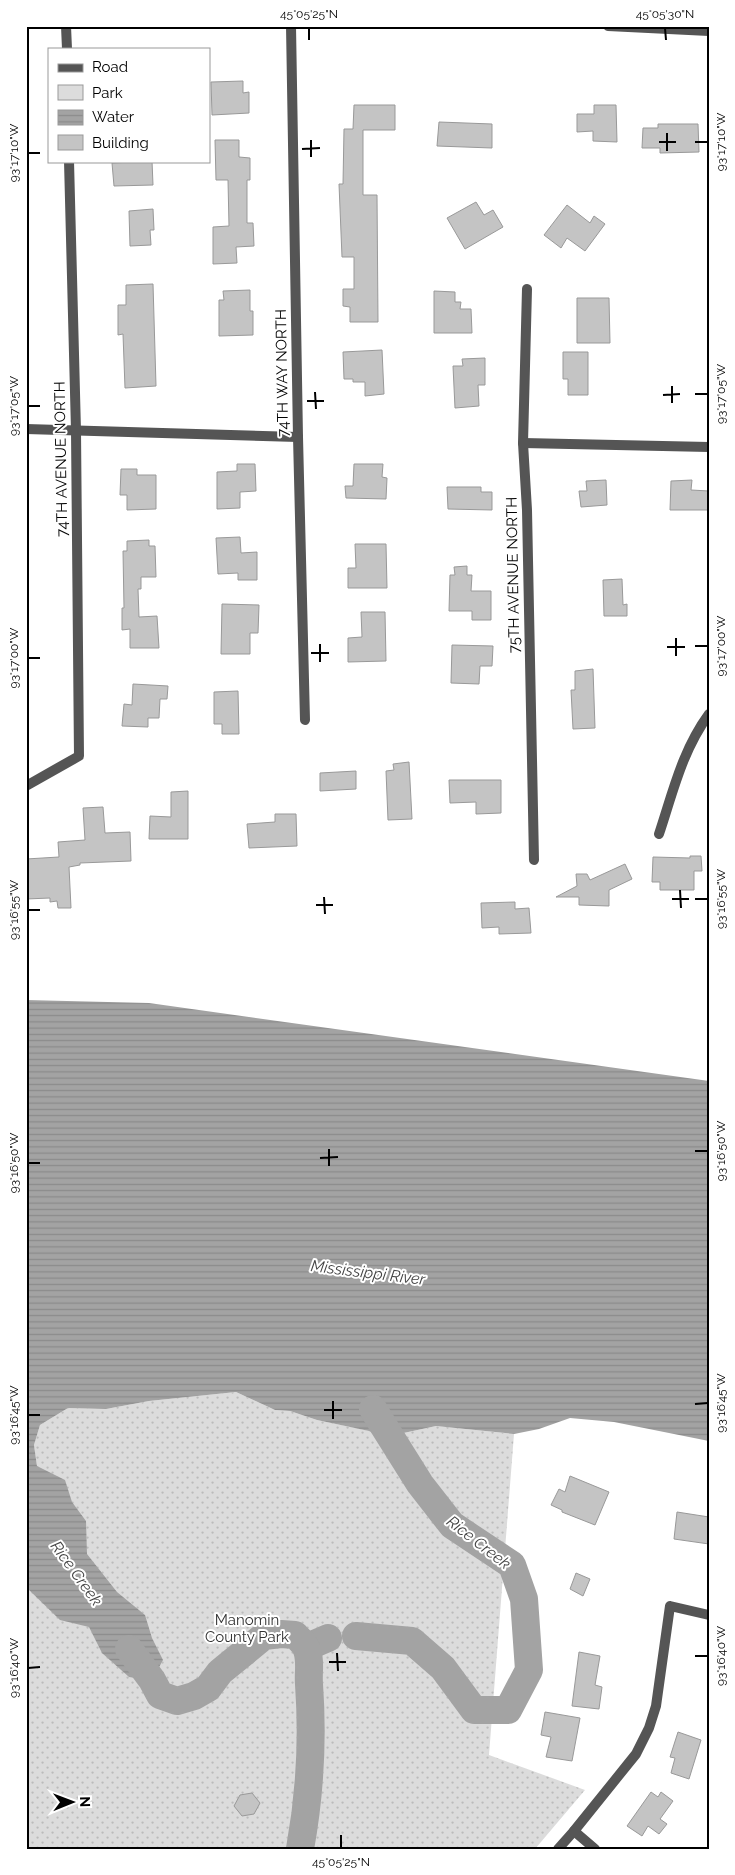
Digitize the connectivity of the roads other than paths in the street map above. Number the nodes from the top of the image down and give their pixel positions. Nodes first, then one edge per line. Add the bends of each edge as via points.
1 (66, 26) edge
2 (291, 26) edge
3 (608, 26) edge
4 (709, 30) edge
5 (67, 48) edge
6 (69, 162) edge
7 (527, 289) dead end
8 (26, 430) edge
9 (76, 431) junction
10 (298, 436) junction
11 (523, 443) junction
12 (709, 447) edge
13 (709, 714) edge
14 (305, 720) dead end
15 (26, 786) edge
16 (659, 834) dead end
17 (534, 860) dead end
18 (709, 1615) edge
19 (574, 1831) junction
20 (558, 1849) edge
21 (595, 1849) edge

1 - 5 street
2 - 10 street, 74TH WAY NORTH
3 - 4 street
6 - 9 street, 74TH AVENUE NORTH
7 - 11 street, 75TH AVENUE NORTH
8 - 9 street
9 - 10 street
9 - 15 street, 74TH AVENUE NORTH via 79,756
10 - 14 street, 74TH WAY NORTH
11 - 12 street
11 - 17 street, 75TH AVENUE NORTH
13 - 16 street via 695,733 683,759
18 - 19 street via 670,1606 656,1706 649,1728 636,1754
19 - 20 street
19 - 21 street

